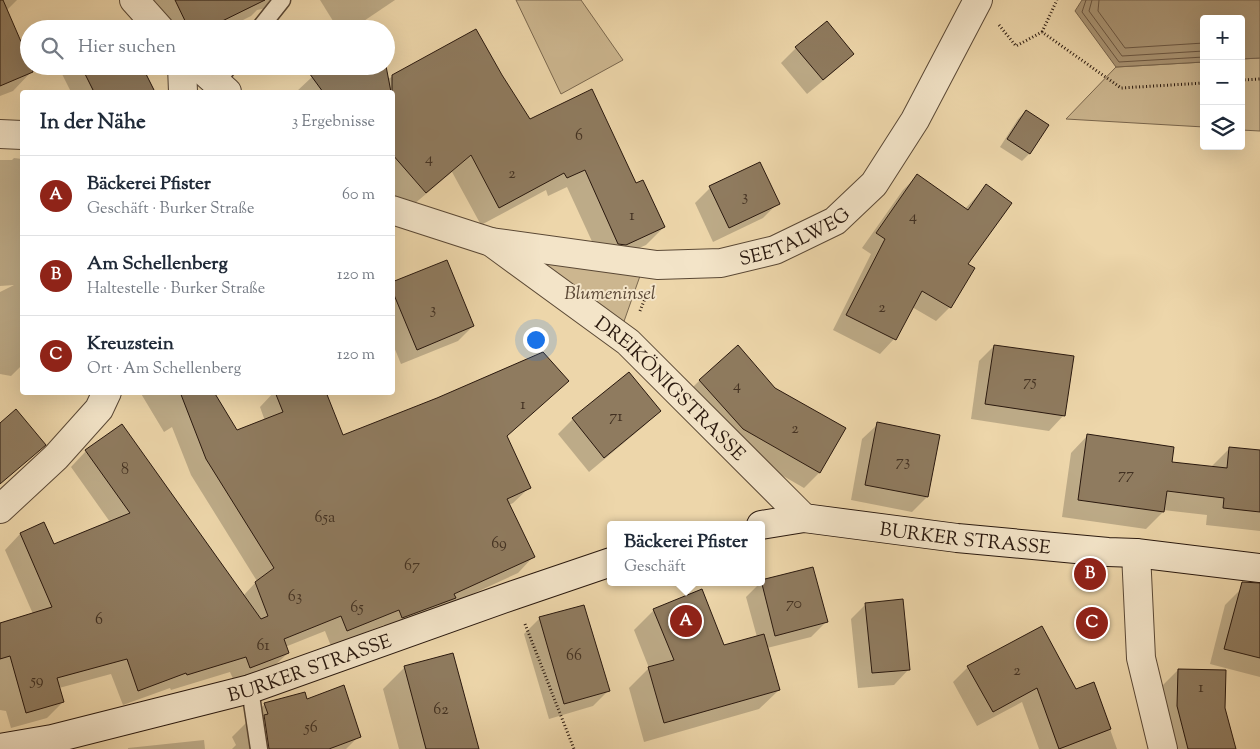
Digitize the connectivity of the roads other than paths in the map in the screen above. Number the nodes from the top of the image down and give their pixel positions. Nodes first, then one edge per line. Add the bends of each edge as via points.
1 (134, 0) edge
2 (282, 0) edge
3 (978, 0) edge
4 (152, 20) edge
5 (266, 20) edge
6 (182, 75) edge
7 (183, 90) edge
8 (0, 134) edge
9 (20, 135) edge
10 (395, 211) edge
11 (491, 242) junction
12 (106, 395) edge
13 (0, 509) edge
14 (804, 518) junction
15 (765, 524) edge
16 (1136, 553) junction
17 (607, 563) edge
18 (1260, 568) edge
19 (250, 689) junction
20 (0, 748) edge
21 (259, 749) edge
22 (1163, 749) edge

1 - 4 street
2 - 5 lane
3 - 11 street, SEETALWEG via 915,120 874,184 835,221 775,250 720,263 657,265
6 - 7 street
8 - 9 street
10 - 11 street, DREIKÖNIGSTRASSE
11 - 14 street, DREIKÖNIGSTRASSE via 628,342
12 - 13 street via 99,409 68,443
14 - 15 street, BURKER STRASSE
14 - 16 street, BURKER STRASSE via 957,538
16 - 18 street, BURKER STRASSE
16 - 22 street via 1141,658
17 - 19 street, BURKER STRASSE
19 - 20 street, BURKER STRASSE via 52,739
19 - 21 lane

